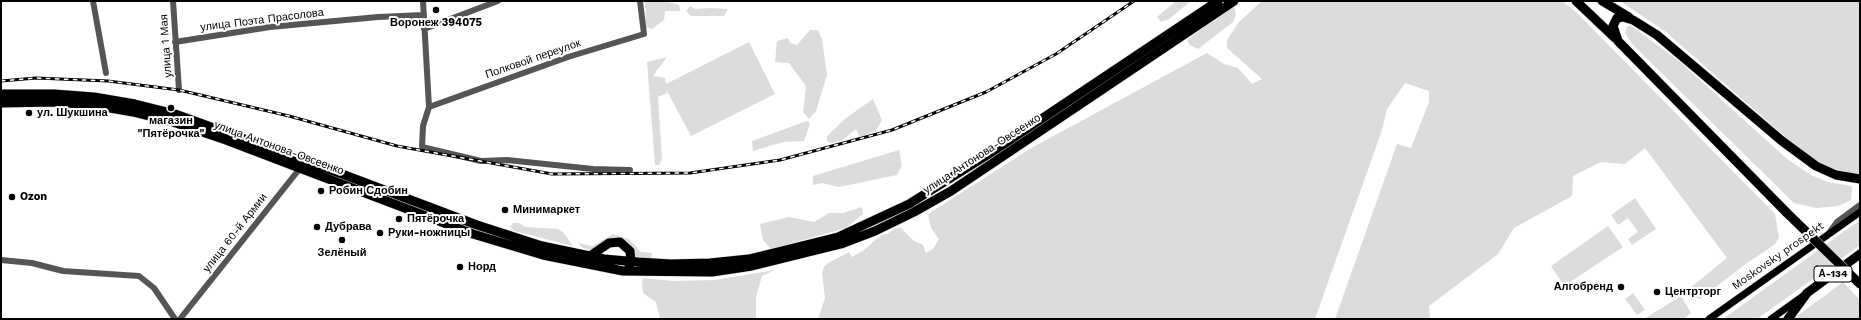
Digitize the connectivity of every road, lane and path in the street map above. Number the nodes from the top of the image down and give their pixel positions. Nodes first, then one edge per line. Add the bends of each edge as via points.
1 (93, 1) edge
2 (173, 1) edge
3 (423, 1) edge
4 (498, 1) edge
5 (640, 1) edge
6 (1218, 1) edge
7 (1234, 1) edge
8 (1576, 1) edge
9 (1602, 1) edge
10 (424, 15) junction
11 (1633, 20) junction
12 (424, 29) junction
13 (1618, 41) junction
14 (175, 42) junction
15 (106, 73) dead end
16 (179, 90) dead end
17 (1, 94) edge
18 (1, 103) edge
19 (117, 105) junction
20 (429, 107) junction
21 (305, 160) junction
22 (300, 168) junction
23 (630, 170) dead end
24 (1860, 179) edge
25 (1860, 205) edge
26 (1860, 212) edge
27 (1828, 235) junction
28 (1860, 254) edge
29 (590, 256) junction
30 (1, 260) edge
31 (631, 262) junction
32 (623, 271) junction
33 (1860, 284) edge
34 (1807, 293) junction
35 (175, 319) edge
36 (180, 319) edge
37 (1709, 319) edge
38 (1771, 319) edge
39 (1788, 319) edge

1 - 15 street
2 - 14 street, улица 1 Мая
3 - 10 street
4 - 12 street
5 - 20 street, Полковой переулок via 644,34 568,57
6 - 31 highway, улица Антонова-Овсеенко via 941,184 871,223 838,237 749,258 710,263
7 - 32 highway, улица Антонова-Овсеенко via 951,191 876,231 841,244 752,266 712,272
8 - 13 highway
9 - 11 highway
10 - 12 street
10 - 14 street, улица Поэта Прасолова via 270,28
11 - 13 highway via 1620,17 1614,21 1613,30
11 - 24 highway via 1658,35 1798,154 1831,174
12 - 20 street
13 - 33 highway, bridge
14 - 16 street, улица 1 Мая
17 - 19 highway, улица Антонова-Овсеенко via 94,97
18 - 19 highway, улица Антонова-Овсеенко
19 - 21 highway, улица Антонова-Овсеенко via 182,116
19 - 22 highway, улица Антонова-Овсеенко via 180,124
20 - 23 street via 422,147 481,161 507,160 593,169
21 - 22 street, улица 60-й Армии
21 - 29 highway, улица Антонова-Овсеенко via 510,237
22 - 32 highway, улица Антонова-Овсеенко via 506,245
22 - 36 street, улица 60-й Армии
25 - 27 street via 1837,222
26 - 27 main road, Moskovsky prospekt
27 - 37 main road, Moskovsky prospekt
28 - 34 highway, А-134
29 - 31 highway, улица Антонова-Овсеенко
29 - 31 highway via 609,243 618,241 628,248
30 - 35 street via 32,262 63,271 139,276 154,288
31 - 32 highway
34 - 38 main road
34 - 39 highway

